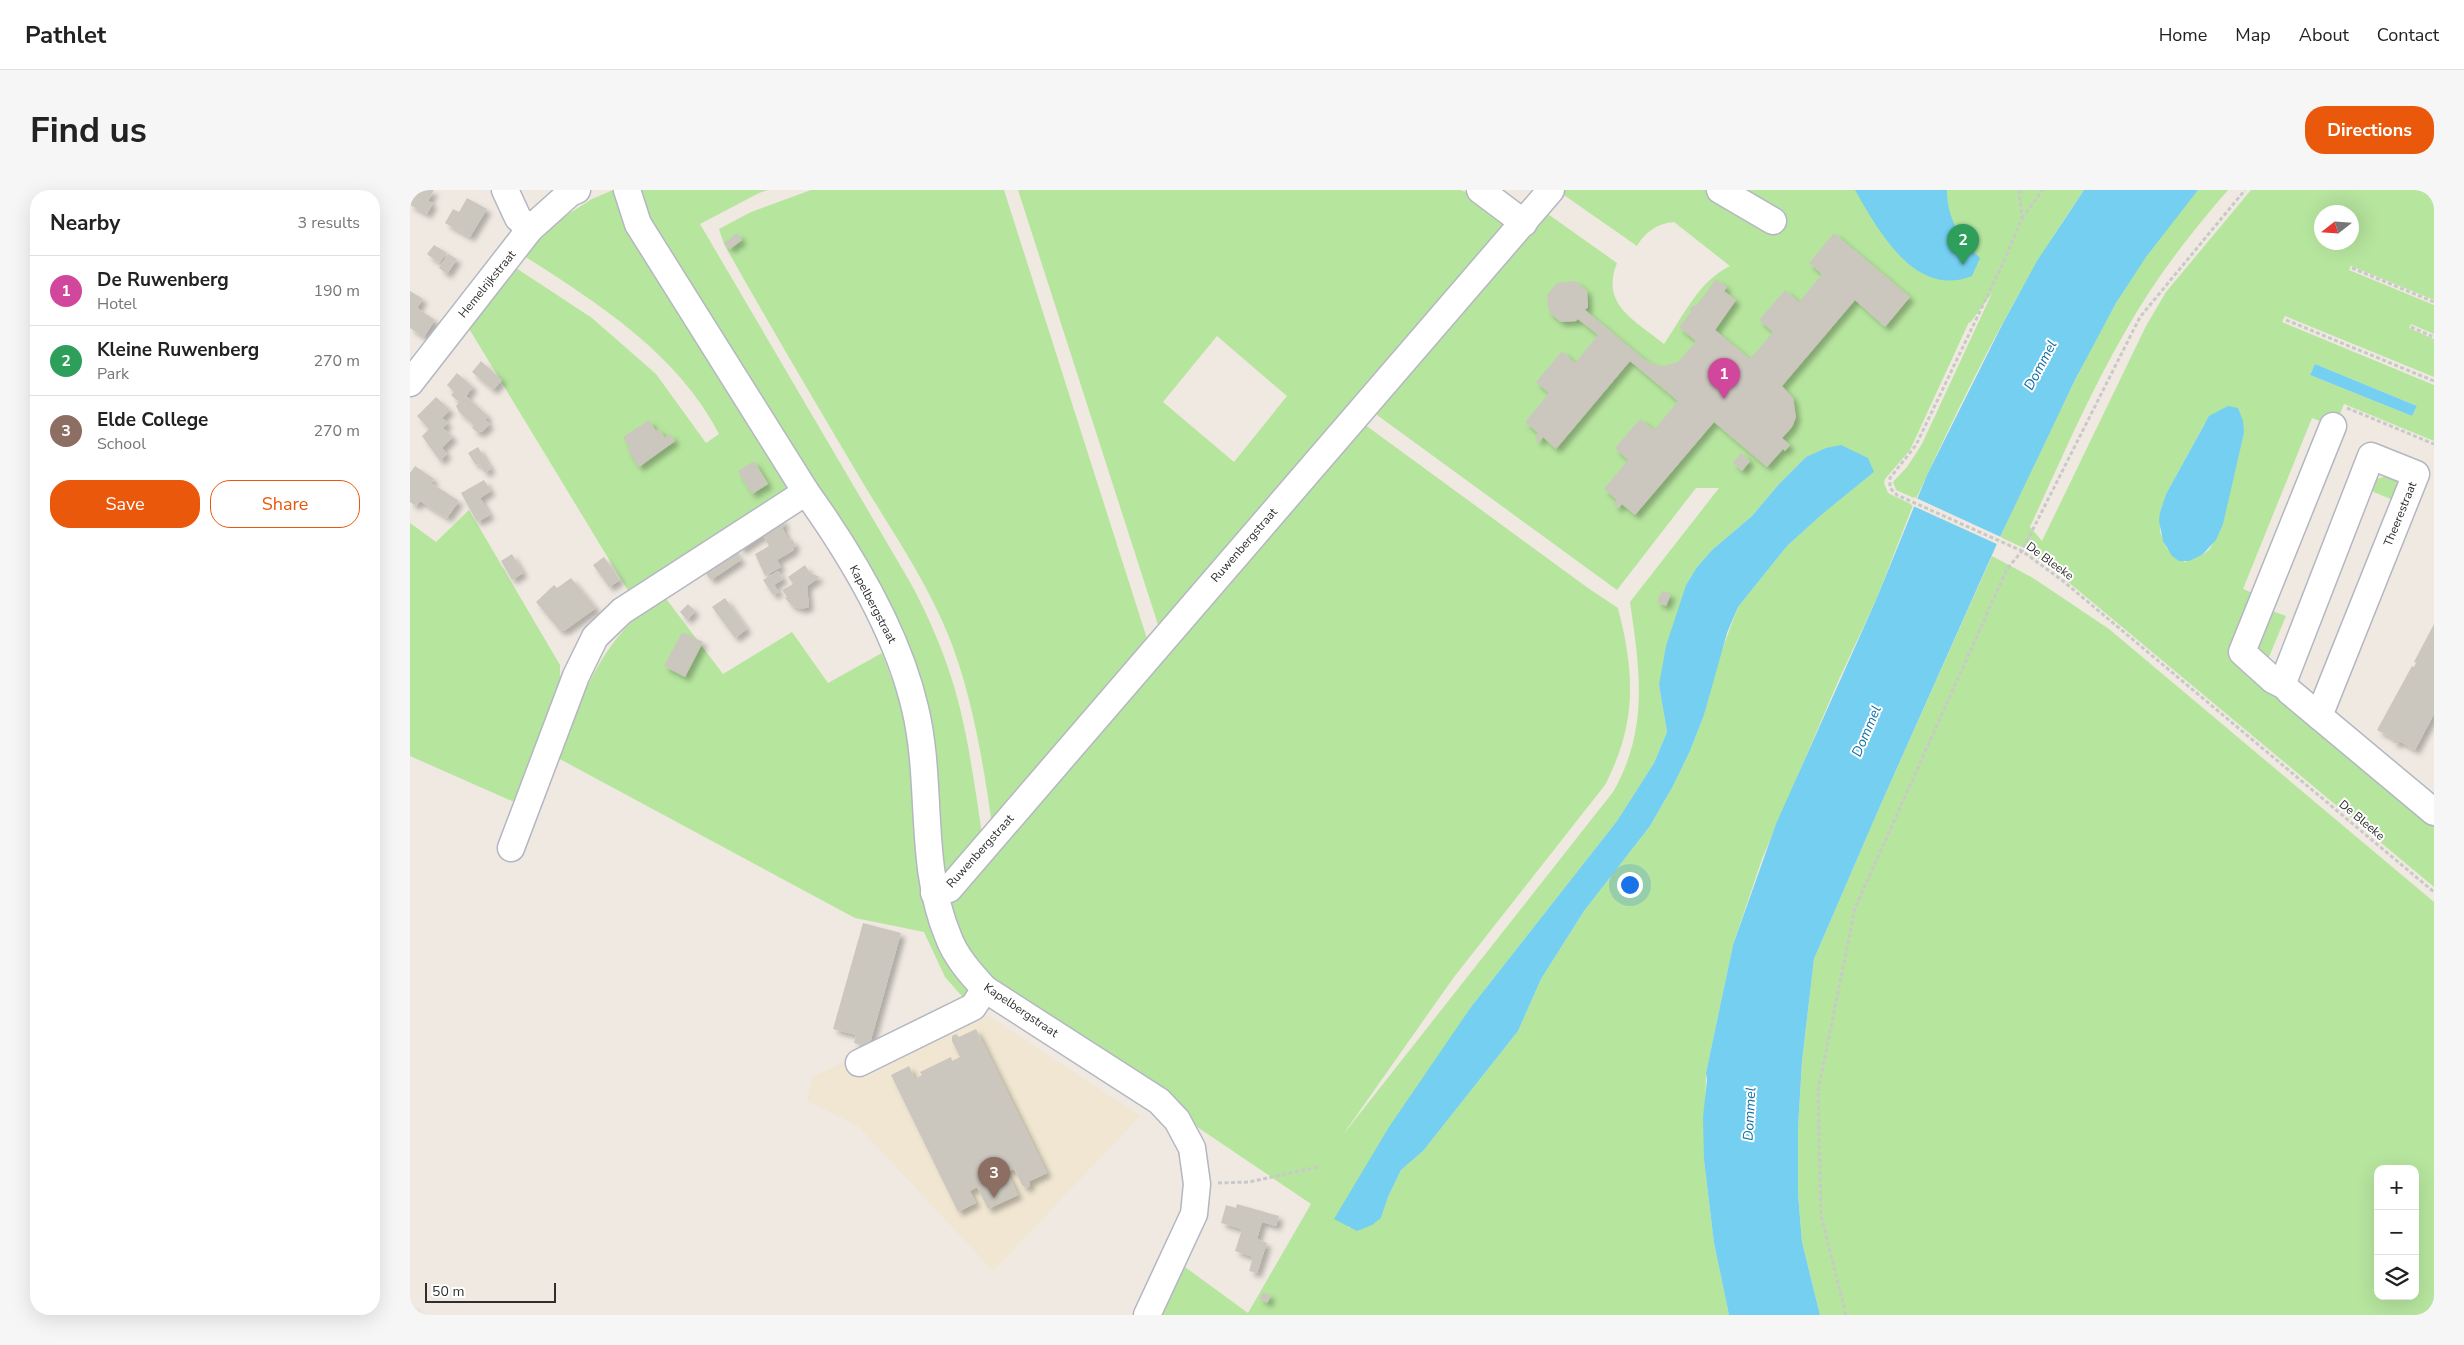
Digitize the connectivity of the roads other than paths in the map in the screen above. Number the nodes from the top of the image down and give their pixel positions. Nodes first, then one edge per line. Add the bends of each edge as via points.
1 (505, 190) edge
2 (627, 190) edge
3 (1480, 190) edge
4 (1551, 190) edge
5 (1720, 190) edge
6 (568, 191) edge
7 (1773, 221) dead end
8 (1524, 223) junction
9 (530, 229) junction
10 (410, 383) edge
11 (2333, 426) road end
12 (806, 492) junction
13 (2284, 686) junction
14 (2319, 716) junction
15 (2434, 812) edge
16 (511, 848) dead end
17 (934, 893) junction
18 (985, 989) junction
19 (859, 1063) dead end
20 (1147, 1315) edge

1 - 9 street via 518,218
2 - 12 street, Kapelbergstraat via 638,224
3 - 8 street
4 - 8 street, Ruwenbergstraat
5 - 7 street
6 - 9 street, Hemelrijkstraat
8 - 17 street, Ruwenbergstraat via 949,889
9 - 10 street, Hemelrijkstraat
11 - 13 street via 2242,652
12 - 16 street via 622,611 595,637 576,676
12 - 17 street, Kapelbergstraat via 831,526 894,640 916,708
13 - 14 street
13 - 14 street, Theerestraat via 2371,456 2416,474
14 - 15 street
17 - 18 street, Kapelbergstraat via 948,938 970,973
18 - 19 street via 974,1007
18 - 20 street, Kapelbergstraat via 1159,1101 1178,1120 1192,1148 1197,1184 1194,1214

